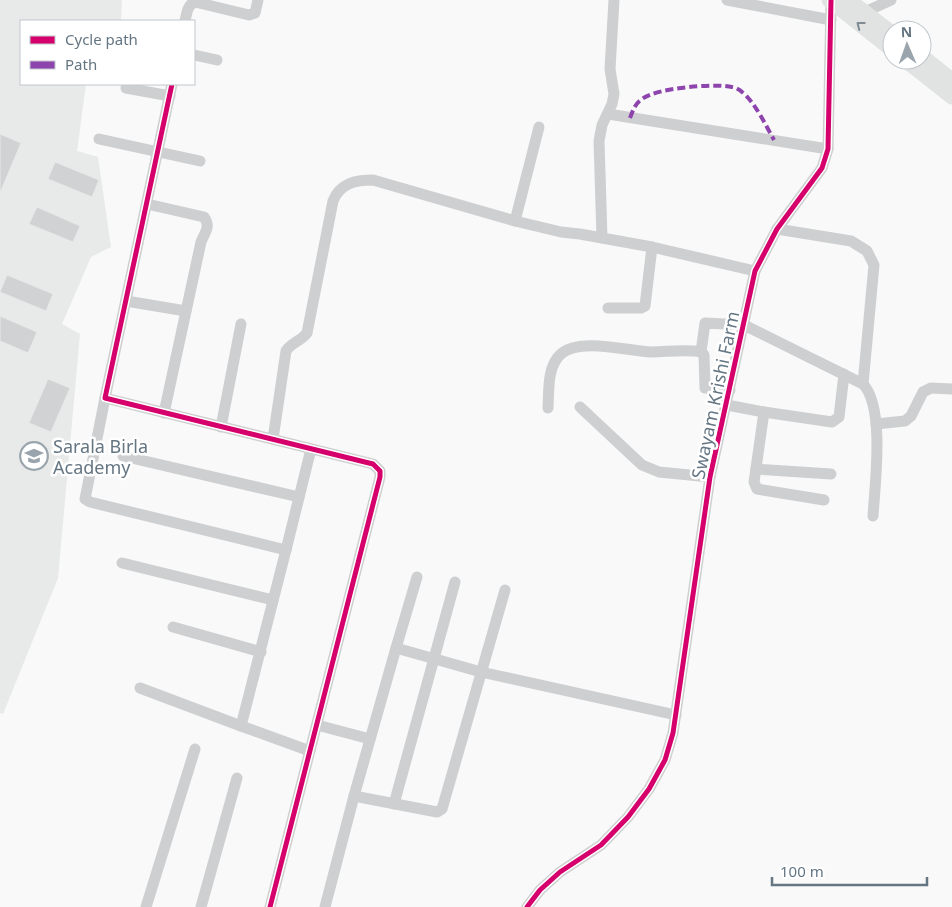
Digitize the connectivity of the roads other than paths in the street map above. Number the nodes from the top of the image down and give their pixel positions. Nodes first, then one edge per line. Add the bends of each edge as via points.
1 (258, 0) edge
2 (614, 0) edge
3 (727, 0) edge
4 (849, 0) edge
5 (891, 0) edge
6 (830, 1) edge
7 (865, 12) junction
8 (185, 20) edge
9 (831, 20) junction
10 (882, 25) edge
11 (882, 42) edge
12 (195, 55) edge
13 (217, 60) dead end
14 (932, 64) edge
15 (918, 70) edge
16 (952, 80) edge
17 (172, 85) edge
18 (126, 88) dead end
19 (170, 96) junction
20 (952, 96) edge
21 (608, 114) junction
22 (539, 127) dead end
23 (99, 139) dead end
24 (828, 149) junction
25 (158, 151) junction
26 (200, 161) dead end
27 (147, 204) junction
28 (515, 221) junction
29 (777, 230) junction
30 (602, 238) junction
31 (652, 247) junction
32 (755, 271) junction
33 (126, 301) junction
34 (608, 308) dead end
35 (186, 311) junction
36 (241, 324) dead end
37 (744, 325) junction
38 (701, 352) junction
39 (844, 374) junction
40 (863, 384) junction
41 (952, 389) edge
42 (730, 390) junction
43 (105, 398) junction
44 (727, 404) junction
45 (580, 407) dead end
46 (548, 408) dead end
47 (764, 412) junction
48 (164, 413) junction
49 (876, 424) junction
50 (221, 427) junction
51 (273, 439) junction
52 (311, 449) junction
53 (122, 456) dead end
54 (756, 469) junction
55 (831, 474) dead end
56 (710, 477) junction
57 (299, 497) junction
58 (824, 500) dead end
59 (873, 516) dead end
60 (286, 550) junction
61 (122, 563) dead end
62 (417, 578) dead end
63 (455, 582) dead end
64 (505, 590) dead end
65 (273, 600) junction
66 (173, 627) dead end
67 (396, 648) junction
68 (261, 652) junction
69 (434, 659) junction
70 (482, 672) junction
71 (140, 688) dead end
72 (676, 715) junction
73 (317, 725) junction
74 (240, 726) junction
75 (370, 739) junction
76 (195, 750) dead end
77 (310, 751) junction
78 (237, 778) dead end
79 (354, 796) junction
80 (394, 804) junction
81 (147, 907) edge
82 (201, 907) edge
83 (270, 907) edge
84 (325, 907) edge
85 (528, 907) edge

1 - 8 street via 255,13 250,15 191,3
2 - 21 street via 610,62 614,94
3 - 9 street
4 - 7 main road
5 - 7 street
6 - 9 street, Swayam Krishi Farm
11 -> 6 main road
7 - 10 main road
9 - 24 street, Swayam Krishi Farm
12 - 13 street
14 - 16 main road
15 - 20 main road
17 - 19 street
18 - 19 street
19 - 25 street
21 - 24 street
21 - 30 street via 599,141
22 - 28 street
23 - 25 street
24 - 29 street, Swayam Krishi Farm via 822,168
25 - 26 street
25 - 27 street
27 - 33 street
27 - 35 street via 204,217 208,222
28 - 30 street
28 - 51 street via 373,180 357,180 336,192 307,333 286,351
29 - 32 street, Swayam Krishi Farm
29 - 40 street via 851,241 866,251 874,266
30 - 31 street
31 - 32 street
31 - 34 street via 645,306
32 - 37 street, Swayam Krishi Farm
33 - 35 street
33 - 43 street
35 - 48 street
36 - 50 street
37 - 38 street via 705,323
37 - 39 street
37 - 42 street, Swayam Krishi Farm
38 - 42 street via 704,355 705,388
38 - 46 street via 577,347 562,353 551,368
39 - 40 street
39 - 47 street via 836,421
40 - 49 street via 869,391
41 - 49 street via 931,388 923,392 905,421
42 - 44 street, Swayam Krishi Farm
43 - 48 street
43 - 60 street via 85,499
44 - 47 street
44 - 56 street, Swayam Krishi Farm
45 - 56 street via 642,465 660,472
47 - 54 street
48 - 50 street
49 - 59 street
50 - 51 street
51 - 52 street
52 - 57 street
52 - 73 street via 372,464 380,471
53 - 57 street
54 - 55 street
54 - 58 street via 754,482 757,489
56 - 72 street, Swayam Krishi Farm
57 - 60 street
60 - 65 street
61 - 65 street
62 - 67 street
63 - 69 street
64 - 70 street
65 - 68 street
66 - 68 street
67 - 69 street
67 - 75 street
68 - 74 street
69 - 70 street
69 - 80 street
70 - 72 street
70 - 80 street via 442,809 437,812
71 - 74 street
72 - 85 street, Swayam Krishi Farm via 665,760 628,817 601,845 560,872 540,890
73 - 75 street
73 - 77 street
74 - 77 street
75 - 79 street
76 - 81 street
77 - 83 street
78 - 82 street
79 - 80 street
79 - 84 street

